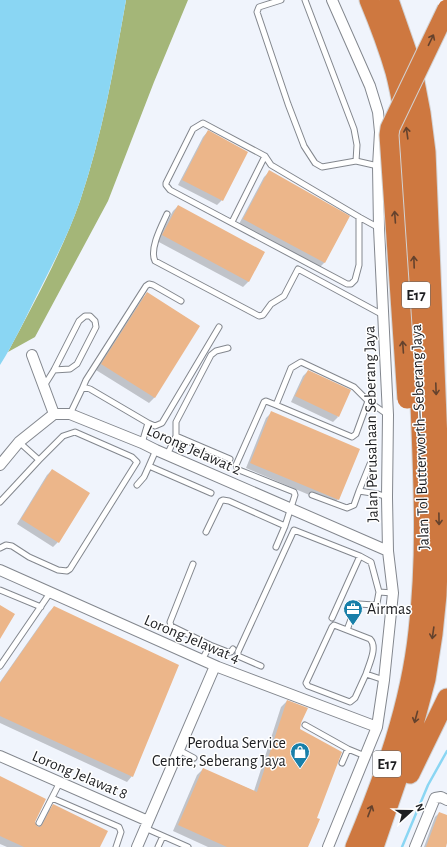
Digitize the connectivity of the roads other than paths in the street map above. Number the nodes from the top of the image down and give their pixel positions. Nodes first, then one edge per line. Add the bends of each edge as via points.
1 (281, 0) edge
2 (305, 0) edge
3 (332, 0) edge
4 (369, 0) edge
5 (389, 0) edge
6 (447, 9) edge
7 (265, 156) junction
8 (356, 161) junction
9 (378, 166) junction
10 (167, 214) dead end
11 (359, 217) junction
12 (232, 222) junction
13 (379, 228) junction
14 (181, 301) dead end
15 (433, 308) junction
16 (384, 316) junction
17 (220, 327) dead end
18 (447, 333) edge
19 (228, 348) dead end
20 (32, 355) dead end
21 (54, 370) junction
22 (83, 387) junction
23 (43, 388) junction
24 (368, 401) junction
25 (276, 405) junction
26 (54, 414) junction
27 (70, 414) junction
28 (388, 415) junction
29 (148, 423) junction
30 (176, 436) junction
31 (18, 442) junction
32 (142, 443) junction
33 (156, 450) junction
34 (167, 454) junction
35 (230, 459) dead end
36 (39, 460) junction
37 (370, 464) dead end
38 (0, 465) edge
39 (149, 466) junction
40 (137, 485) dead end
41 (359, 491) junction
42 (211, 493) dead end
43 (312, 495) dead end
44 (387, 497) junction
45 (0, 502) edge
46 (290, 509) junction
47 (285, 526) junction
48 (206, 532) dead end
49 (276, 547) dead end
50 (0, 548) edge
51 (388, 552) junction
52 (360, 556) junction
53 (447, 558) edge
54 (193, 564) dead end
55 (0, 570) edge
56 (0, 590) edge
57 (379, 592) junction
58 (50, 593) junction
59 (393, 593) junction
60 (430, 595) junction
61 (40, 607) junction
62 (332, 618) dead end
63 (347, 630) junction
64 (210, 645) junction
65 (233, 649) dead end
66 (202, 660) junction
67 (0, 666) edge
68 (215, 666) junction
69 (261, 666) dead end
70 (366, 674) junction
71 (384, 680) junction
72 (447, 698) edge
73 (305, 725) dead end
74 (377, 727) junction
75 (348, 749) junction
76 (179, 750) junction
77 (0, 756) edge
78 (365, 756) junction
79 (194, 758) dead end
80 (342, 763) dead end
81 (60, 782) junction
82 (52, 798) junction
83 (447, 800) edge
84 (40, 823) dead end
85 (147, 824) junction
86 (163, 836) junction
87 (375, 845) edge
88 (116, 847) edge
89 (137, 847) edge
90 (158, 847) edge
91 (188, 847) edge
92 (328, 847) edge
93 (355, 847) edge
94 (415, 847) edge

1 - 8 lane via 259,7 257,12 304,146 314,163 322,167
2 - 8 lane via 354,129
3 - 9 street, Jalan Perusahaan Seberang Jaya via 370,86 378,112
60 -> 4 highway, Jalan Tol Butterworth–Seberang Jaya / E17 via 424,542 410,154 405,115 395,72
5 - 15 highway, Jalan Tol Butterworth–Seberang Jaya / E17 via 412,66 421,113 426,152
60 -> 6 highway, bridge via 414,520 389,135 390,128
7 - 11 lane via 271,165
7 - 12 lane
7 - 12 lane via 203,123 193,129 166,186
8 - 9 lane
9 - 13 street, Jalan Perusahaan Seberang Jaya
10 - 16 lane via 158,234 153,255 155,261 259,316 284,296 298,269
11 - 12 lane via 359,265 355,280 350,284
11 - 13 lane
13 - 16 street, Jalan Perusahaan Seberang Jaya
14 - 22 lane via 153,285 146,286
15 - 18 highway
15 -> 60 highway, Jalan Tol Butterworth–Seberang Jaya / E17 via 439,540
16 - 28 street, Jalan Perusahaan Seberang Jaya
17 - 29 lane via 162,423 155,426
19 - 30 lane via 211,355 176,422
20 - 23 street
21 - 21 lane via 79,321 85,316 90,316 96,327 77,364 70,369
21 - 23 lane
22 - 27 lane
22 - 29 lane
23 - 26 street
24 - 25 lane via 356,434 352,437
24 - 25 lane via 354,387 301,362 291,368
24 - 28 lane
25 - 46 lane via 264,402 236,465 239,470 294,492
26 - 27 street, Lorong Jelawat 2
26 - 31 street
27 - 32 street, Lorong Jelawat 2
28 - 44 street, Jalan Perusahaan Seberang Jaya
29 - 32 lane
30 - 34 lane
30 - 35 lane
31 - 36 lane
31 - 38 street
32 - 33 street, Lorong Jelawat 2
33 - 34 street, Lorong Jelawat 2
33 - 39 lane
34 - 46 street, Lorong Jelawat 2
36 - 45 lane
36 - 50 lane via 63,436 75,432 132,457 137,462 67,571 58,570 29,557 12,546
37 - 41 lane
39 - 40 lane
39 - 42 lane
41 - 43 lane via 354,505 347,508
41 - 44 lane
44 - 51 street, Jalan Perusahaan Seberang Jaya
46 - 47 lane
46 - 51 street, Lorong Jelawat 2
47 - 48 lane via 223,500
47 - 49 lane
51 - 59 street, Jalan Perusahaan Seberang Jaya
52 - 57 lane via 371,562
52 - 62 lane
52 - 69 lane via 294,530 238,652 238,656
53 - 60 highway
54 - 64 lane via 170,622 171,626
55 - 58 street, Lorong Jelawat 4
56 - 61 lane
57 - 59 lane
57 - 63 lane via 374,605 356,606
58 - 61 lane
58 - 66 street, Lorong Jelawat 4
59 - 71 street, Jalan Perusahaan Seberang Jaya
60 -> 87 highway, Jalan Tol Butterworth–Seberang Jaya / E17 via 434,634 426,679 406,754
93 -> 60 highway, Jalan Tol Butterworth–Seberang Jaya / E17 via 400,724 418,632
61 - 67 lane
63 - 70 lane via 373,641 374,647
63 - 70 lane via 332,627 306,683 350,702 355,698
64 - 65 lane via 228,652
64 - 66 lane
66 - 68 street, Lorong Jelawat 4
68 - 74 street, Lorong Jelawat 4
68 - 76 street
70 - 71 lane
71 - 74 street, Jalan Perusahaan Seberang Jaya
72 - 87 highway
73 - 75 lane
74 - 78 street, Jalan Perusahaan Seberang Jaya
75 - 78 lane
75 - 80 lane
76 - 79 lane
76 - 85 street
77 - 81 street, Lorong Jelawat 8
78 - 92 street, Jalan Perusahaan Seberang Jaya
81 - 82 lane
81 - 85 street, Lorong Jelawat 8
82 - 84 lane
82 - 88 lane via 119,827 121,832
83 - 94 street via 435,798
85 - 86 lane
85 - 89 street
86 - 90 lane
86 - 91 lane

